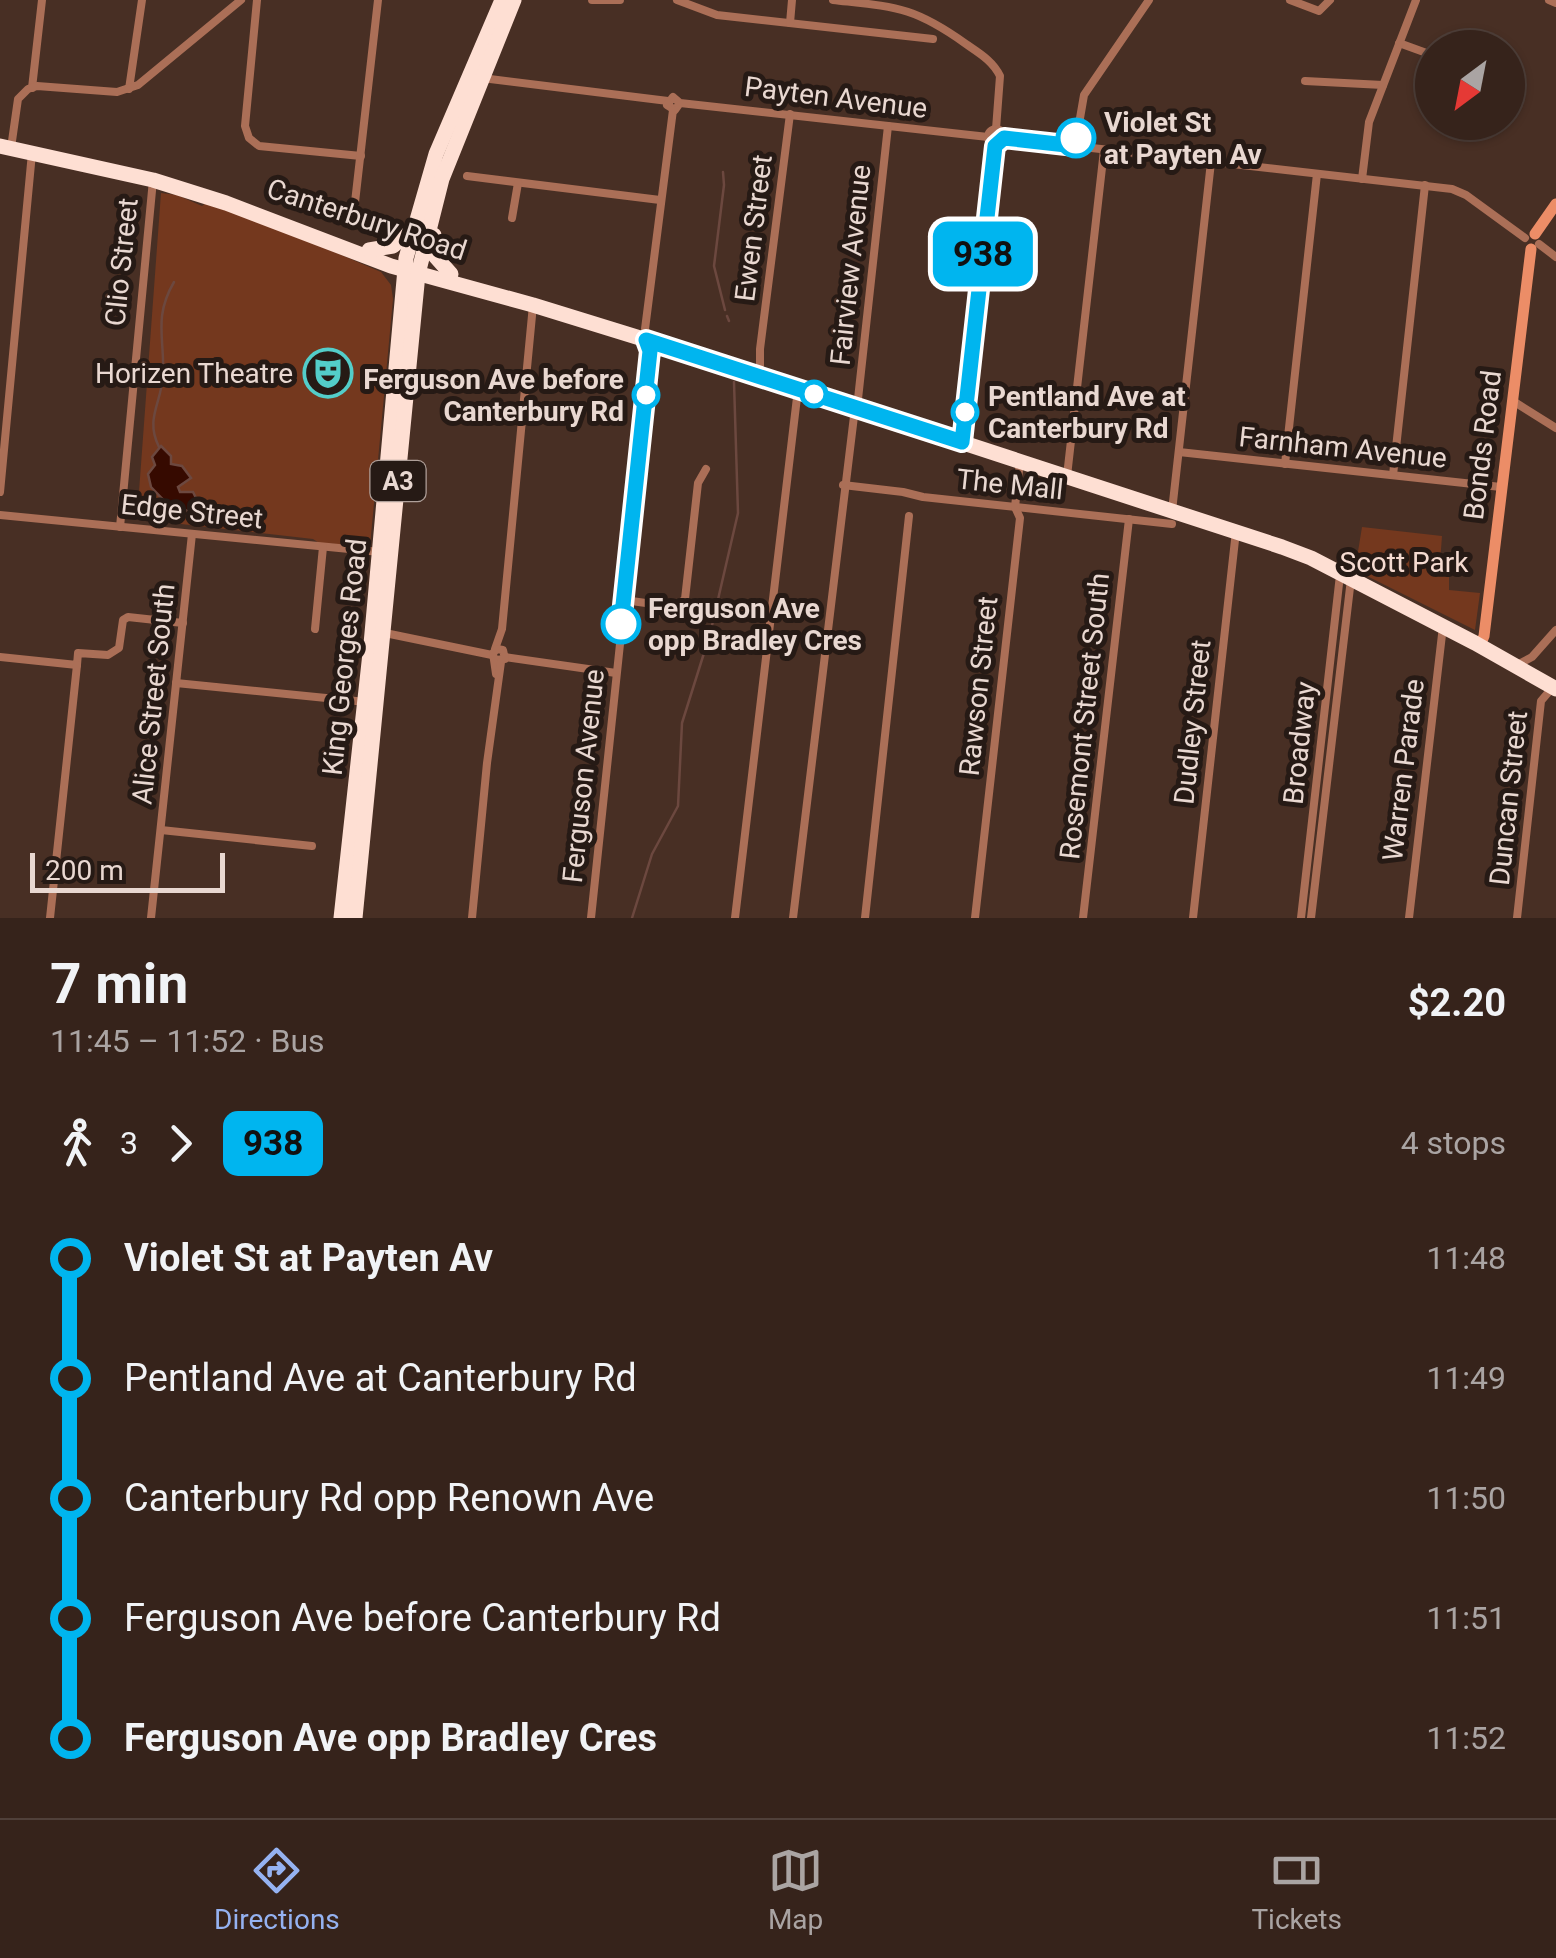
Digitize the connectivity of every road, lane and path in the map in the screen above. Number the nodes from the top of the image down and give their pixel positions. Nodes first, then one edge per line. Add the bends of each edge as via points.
1 (42, 0) edge
2 (142, 0) edge
3 (242, 0) edge
4 (257, 0) edge
5 (378, 0) edge
6 (502, 0) edge
7 (514, 0) edge
8 (592, 0) edge
9 (620, 0) edge
10 (677, 0) edge
11 (792, 0) edge
12 (833, 0) edge
13 (1149, 0) edge
14 (1290, 0) edge
15 (1330, 0) edge
16 (1416, 0) edge
17 (1549, 0) edge
18 (1556, 3) edge
19 (790, 22) junction
20 (933, 39) dead end
21 (1399, 43) junction
22 (1415, 49) edge
23 (135, 56) junction
24 (149, 74) junction
25 (482, 78) junction
26 (1305, 81) dead end
27 (1383, 85) junction
28 (32, 88) junction
29 (129, 88) junction
30 (676, 106) junction
31 (790, 114) junction
32 (888, 126) junction
33 (996, 129) junction
34 (988, 137) junction
35 (1004, 138) junction
36 (995, 146) junction
37 (1075, 146) junction
38 (6, 147) edge
39 (1104, 150) junction
40 (32, 153) junction
41 (360, 156) junction
42 (1211, 162) junction
43 (1317, 174) junction
44 (467, 176) dead end
45 (1362, 178) junction
46 (153, 180) junction
47 (518, 183) junction
48 (1425, 186) junction
49 (660, 200) junction
50 (436, 202) junction
51 (1556, 204) edge
52 (354, 211) dead end
53 (512, 218) dead end
54 (414, 228) junction
55 (1533, 242) junction
56 (372, 255) junction
57 (1556, 257) edge
58 (412, 268) junction
59 (451, 274) junction
60 (490, 292) junction
61 (534, 305) junction
62 (408, 311) junction
63 (646, 340) junction
64 (756, 375) junction
65 (798, 389) junction
66 (1513, 401) junction
67 (856, 408) junction
68 (1556, 428) edge
69 (962, 442) junction
70 (1179, 452) junction
71 (1020, 461) junction
72 (1285, 464) junction
73 (706, 469) dead end
74 (1067, 476) junction
75 (1392, 476) junction
76 (844, 485) junction
77 (1501, 488) junction
78 (0, 492) edge
79 (1015, 507) junction
80 (0, 515) edge
81 (909, 516) dead end
82 (1172, 517) junction
83 (1128, 519) junction
84 (120, 527) junction
85 (1236, 532) junction
86 (192, 534) junction
87 (323, 547) junction
88 (380, 552) junction
89 (1346, 576) junction
90 (624, 600) junction
91 (183, 623) junction
92 (1442, 626) junction
93 (315, 629) dead end
94 (1556, 630) edge
95 (385, 633) junction
96 (1480, 646) junction
97 (504, 656) junction
98 (0, 657) edge
99 (77, 665) junction
100 (1515, 666) junction
101 (616, 673) junction
102 (176, 682) junction
103 (1554, 688) edge
104 (372, 703) junction
105 (161, 830) junction
106 (312, 846) dead end
107 (50, 918) edge
108 (152, 918) edge
109 (341, 918) edge
110 (355, 918) edge
111 (472, 918) edge
112 (591, 918) edge
113 (735, 918) edge
114 (793, 918) edge
115 (865, 918) edge
116 (975, 918) edge
117 (1083, 918) edge
118 (1192, 918) edge
119 (1301, 918) edge
120 (1312, 918) edge
121 (1409, 918) edge
122 (1518, 918) edge

1 - 28 street
2 - 23 street
3 - 24 street
4 - 41 street via 249,138 259,146
5 - 41 street
6 - 54 highway, King Georges Road / A3 via 436,154
7 - 25 highway, King Georges Road / A3
8 - 9 street
10 - 19 street via 717,15
11 - 19 street
12 - 33 street via 926,17 996,66
13 - 37 street via 1084,95
14 - 15 street via 1320,11
16 - 21 street
17 - 18 street
19 - 20 street
21 - 22 street
21 - 27 street
23 - 24 street
23 - 29 street
24 - 29 street
25 - 30 street
25 - 50 highway, King Georges Road / A3
26 - 27 street
27 - 45 street via 1368,122
28 - 29 street
28 - 38 street via 18,99
30 - 31 street, Payten Avenue
30 - 49 street, Ferguson Avenue
31 - 32 street, Payten Avenue
31 - 64 street, Ewen Street
32 - 34 street, Payten Avenue
32 - 67 street, Fairview Avenue
33 - 34 street
33 - 35 street
34 - 36 street
35 - 36 street
35 - 37 street
36 - 69 street
37 - 39 street
38 - 40 highway, Canterbury Road
39 - 42 street
39 - 74 street
40 - 46 highway, Canterbury Road
40 - 78 street
41 - 52 street
42 - 43 street
42 - 70 street
43 - 45 street
43 - 72 street
44 - 47 street
45 - 48 street
46 - 56 highway, Canterbury Road via 268,212
46 - 84 street, Clio Street
47 - 49 street
47 - 53 street
48 - 55 street via 1462,192
48 - 75 street
49 - 63 street, Ferguson Avenue
50 - 58 highway, King Georges Road / A3
50 - 59 highway via 433,251
51 - 55 main road, Bonds Road
54 - 56 highway via 400,243
54 - 58 highway, King Georges Road / A3
55 - 57 street
55 - 66 main road, Bonds Road
56 - 58 highway, Canterbury Road
56 - 62 highway
58 - 59 highway, Canterbury Road
58 - 60 highway, Canterbury Road
58 - 62 highway, King Georges Road / A3
59 - 60 highway, Canterbury Road
60 - 61 highway, Canterbury Road
60 - 62 highway via 439,288
61 - 63 highway, Canterbury Road
61 - 97 street
62 - 88 highway, King Georges Road / A3
62 - 95 highway, King Georges Road / A3
63 - 64 highway, Canterbury Road
63 - 90 street, Ferguson Avenue
64 - 65 highway, Canterbury Road
65 - 67 highway, Canterbury Road
65 - 113 street
66 - 68 street
66 - 77 main road, Bonds Road
67 - 69 highway, Canterbury Road
67 - 76 street, Fairview Avenue
69 - 71 highway, Canterbury Road
70 - 72 street, Farnham Avenue
70 - 82 street
71 - 74 highway, Canterbury Road
71 - 79 street, Rawson Street
72 - 75 street, Farnham Avenue
73 - 90 street via 698,483 686,598 675,607
74 - 82 highway, Canterbury Road
75 - 77 street, Farnham Avenue
76 - 79 street, The Mall
76 - 114 street, Fairview Avenue
77 - 96 main road, Bonds Road
79 - 83 street, The Mall
79 - 116 street, Rawson Street via 1020,522
80 - 84 street, Edge Street
81 - 115 street
82 - 83 street, The Mall
82 - 85 highway, Canterbury Road
83 - 117 street, Rosemont Street South
84 - 86 street, Edge Street
85 - 89 highway, Canterbury Road
85 - 118 street, Dudley Street
86 - 87 street, Edge Street
86 - 91 street, Alice Street South
87 - 88 street, Edge Street
87 - 93 street
88 - 104 highway, King Georges Road / A3
89 - 92 highway, Canterbury Road
89 - 119 street, Broadway
89 - 120 street, Broadway
90 - 101 street, Ferguson Avenue
91 - 99 street via 128,617 119,648 108,655 78,653
91 - 102 street, Alice Street South
92 - 96 highway, Canterbury Road
92 - 121 street, Warren Parade
94 - 100 street
95 - 97 street
95 - 104 highway, King Georges Road / A3
96 - 100 highway, Canterbury Road
97 - 101 street
97 - 111 street via 496,676
98 - 99 street
99 - 107 street
100 - 103 highway, Canterbury Road
101 - 112 street, Ferguson Avenue
102 - 104 street
102 - 105 street, Alice Street South
103 - 122 street, Duncan Street via 1541,701
104 - 109 highway, King Georges Road / A3
104 - 110 highway, King Georges Road / A3
105 - 106 street
105 - 108 street, Alice Street South

